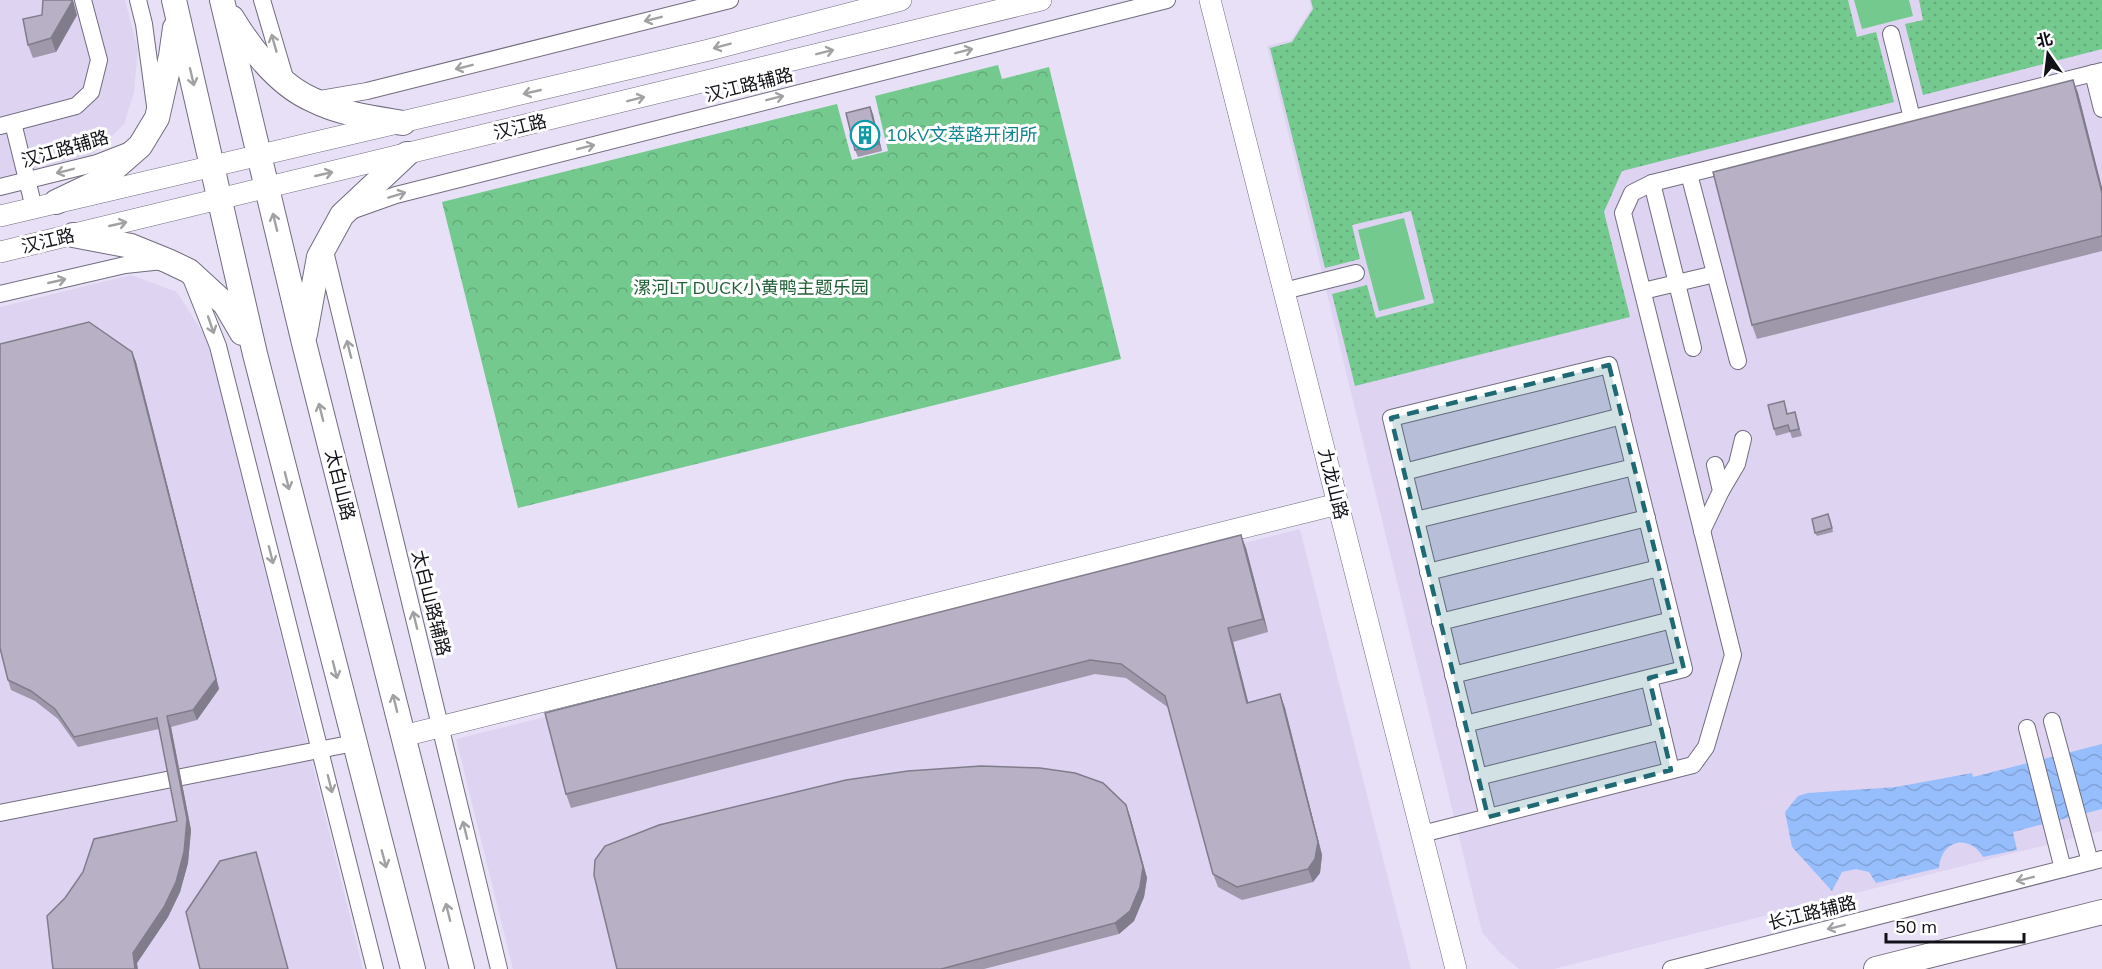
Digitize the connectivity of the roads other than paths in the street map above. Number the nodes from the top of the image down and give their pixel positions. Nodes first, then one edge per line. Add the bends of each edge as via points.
1 (83, 0) edge
2 (138, 0) edge
3 (262, 0) edge
4 (730, 0) edge
5 (901, 0) edge
6 (1041, 0) edge
7 (1167, 0) edge
8 (1210, 0) edge
9 (222, 1) edge
10 (175, 6) edge
11 (1891, 34) dead end
12 (2097, 72) edge
13 (288, 85) junction
14 (312, 100) junction
15 (2102, 109) edge
16 (157, 118) junction
17 (1912, 118) junction
18 (403, 123) junction
19 (6, 125) edge
20 (140, 146) junction
21 (407, 154) junction
22 (260, 157) junction
23 (212, 168) junction
24 (1689, 174) junction
25 (27, 180) junction
26 (1652, 183) junction
27 (0, 187) edge
28 (267, 187) junction
29 (219, 200) junction
30 (45, 205) junction
31 (342, 215) junction
32 (0, 216) edge
33 (73, 235) junction
34 (324, 246) junction
35 (0, 252) edge
36 (178, 266) junction
37 (1356, 273) dead end
38 (1715, 274) junction
39 (1677, 283) junction
40 (1284, 291) junction
41 (1643, 291) junction
42 (0, 294) edge
43 (304, 342) junction
44 (1694, 348) dead end
45 (255, 354) junction
46 (1738, 362) dead end
47 (1622, 416) junction
48 (1743, 439) dead end
49 (1714, 465) dead end
50 (1634, 466) junction
51 (1404, 472) junction
52 (1721, 491) junction
53 (1338, 504) junction
54 (1647, 519) junction
55 (1416, 520) junction
56 (1702, 531) junction
57 (1659, 568) junction
58 (1428, 572) junction
59 (1672, 620) junction
60 (1440, 622) junction
61 (1454, 675) junction
62 (1649, 678) junction
63 (2052, 721) dead end
64 (1466, 724) junction
65 (440, 727) junction
66 (2027, 728) dead end
67 (1662, 731) junction
68 (403, 736) junction
69 (354, 743) junction
70 (321, 749) junction
71 (1671, 770) junction
72 (1478, 777) junction
73 (3, 812) edge
74 (1488, 817) junction
75 (1422, 834) junction
76 (2096, 861) edge
77 (2063, 869) junction
78 (2102, 912) edge
79 (375, 969) edge
80 (413, 969) edge
81 (462, 969) edge
82 (499, 969) edge
83 (1456, 969) edge
84 (1671, 969) edge
85 (1876, 969) edge

1 - 19 street via 99,60 91,92 76,105
2 - 16 street
13 -> 3 street
4 -> 14 street via 367,92
5 -> 18 street, 汉江路
21 -> 6 street, 汉江路
31 -> 7 street, 汉江路辅路 via 396,195
8 - 40 street, 九龙山路
9 - 13 main road via 248,43
9 - 22 main road, 太白山路
10 - 16 main road via 171,56
10 -> 23 main road
11 - 17 street
12 - 15 street
12 - 17 street
13 - 14 main road
14 - 18 main road via 354,114
16 - 20 main road
17 - 24 street
18 - 22 street, 汉江路
19 - 25 street
20 -> 25 street, 汉江路辅路 via 97,163
20 - 30 main road via 100,182
28 -> 21 street, 汉江路
21 - 31 main road
22 - 23 street, 汉江路
22 - 28 main road, 太白山路
23 - 29 main road
23 - 30 street, 汉江路
24 - 26 street
24 - 38 street
25 - 27 street, 汉江路辅路
25 - 30 street
26 - 39 street
26 - 41 street via 1632,193 1623,213
28 - 29 street, 汉江路
43 -> 28 main road, 太白山路
33 -> 29 street, 汉江路
29 - 45 main road
30 - 32 street, 汉江路
31 - 34 main road
33 - 35 street, 汉江路
33 - 36 main road via 131,246
34 - 43 main road
65 -> 34 street, 太白山路辅路
42 -> 36 street via 125,265
36 - 45 main road via 225,304
36 -> 70 street via 209,318 218,346
37 - 40 street
38 - 39 street
38 - 46 street
39 - 41 street
39 - 44 street
40 - 53 street, 九龙山路
41 - 56 street
68 -> 43 main road, 太白山路
45 -> 69 main road
47 - 50 street
47 - 51 street
47 - 51 street via 1609,365 1391,418
48 - 52 street via 1737,464
49 - 52 street
50 - 54 street
50 - 55 street
51 - 55 street
52 - 56 street
53 - 65 street
53 - 75 street, 九龙山路
54 - 57 street
54 - 58 street
55 - 58 street
56 - 71 street via 1733,655 1706,747 1693,765
57 - 59 street
57 - 60 street
58 - 60 street
59 - 61 street
59 - 62 street via 1684,669
60 - 61 street
61 - 64 street
62 - 64 street
62 - 67 street
63 - 76 street
64 - 72 street
65 - 68 street
82 -> 65 street, 太白山路辅路
66 - 77 street
67 - 71 street
67 - 72 street
81 -> 68 main road, 太白山路
69 - 70 street
69 -> 80 main road
70 - 73 street
70 -> 79 street
71 - 74 street
72 - 74 street
74 - 75 street
75 - 83 street, 九龙山路
76 - 77 street, 长江路辅路
77 -> 84 street, 长江路辅路
78 - 85 main road

